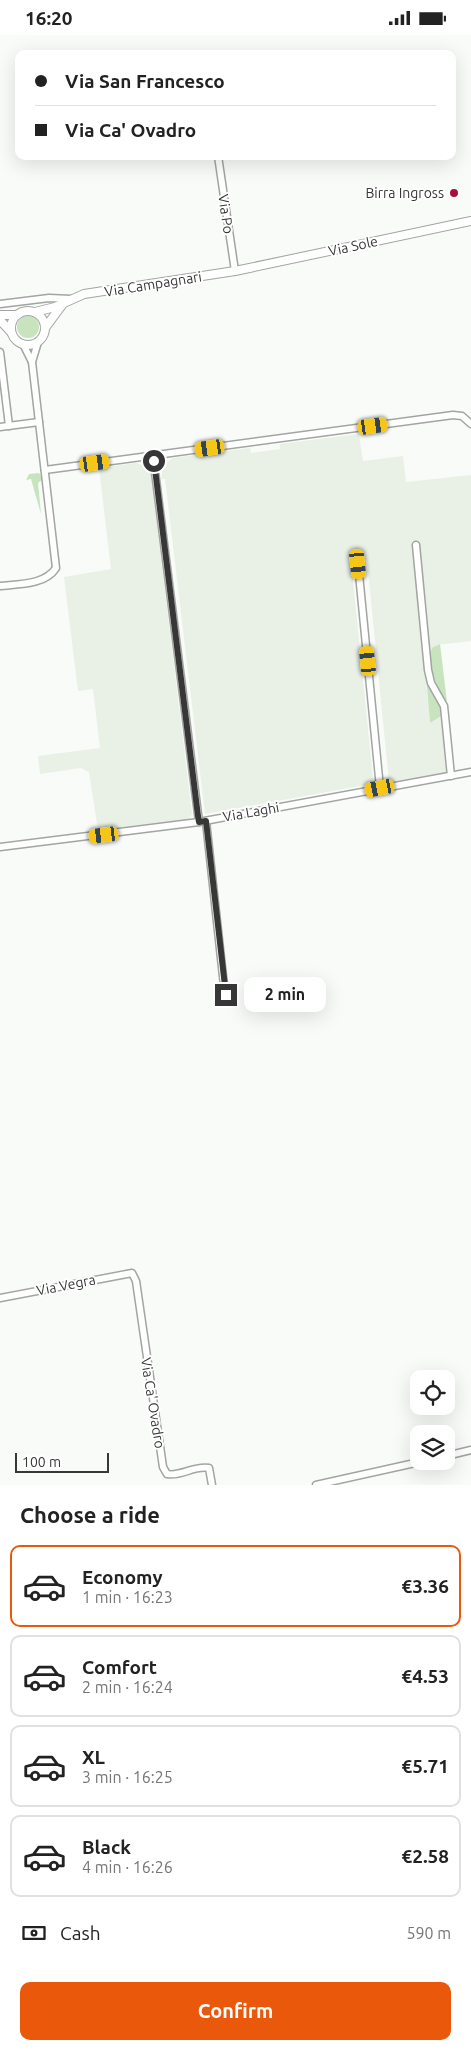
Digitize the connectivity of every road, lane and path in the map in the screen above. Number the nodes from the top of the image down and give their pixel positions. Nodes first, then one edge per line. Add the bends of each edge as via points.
1 (219, 160) edge
2 (471, 221) edge
3 (235, 271) junction
4 (73, 299) junction
5 (64, 303) junction
6 (0, 304) edge
7 (35, 312) junction
8 (0, 315) edge
9 (17, 315) junction
10 (0, 320) edge
11 (46, 328) junction
12 (11, 332) junction
13 (38, 342) junction
14 (23, 344) junction
15 (0, 352) edge
16 (32, 362) junction
17 (39, 422) junction
18 (471, 424) edge
19 (9, 425) junction
20 (0, 427) edge
21 (153, 456) junction
22 (45, 470) junction
23 (416, 545) dead end
24 (358, 564) dead end
25 (0, 586) edge
26 (471, 772) edge
27 (451, 776) junction
28 (380, 788) junction
29 (202, 821) junction
30 (0, 847) edge
31 (226, 995) dead end
32 (132, 1273) joint
33 (0, 1298) edge
34 (471, 1451) edge
35 (455, 1454) edge
36 (410, 1464) edge
37 (212, 1485) edge
38 (316, 1485) edge

1 - 3 street, Via Po
2 - 3 main road, Via Sole
3 - 4 main road, Via Campagnari
4 - 5 main road, Via Campagnari
4 - 6 street, Via Campagnari via 49,298
5 - 7 main road, Via Campagnari
5 - 11 main road
7 - 9 main road via 25,311
7 - 11 main road
8 - 9 main road
9 - 12 main road
10 - 12 main road
11 - 13 main road
12 - 14 main road
13 - 14 main road
13 - 16 street
14 - 16 street
15 - 19 street
16 - 17 street
17 - 19 street
17 - 22 street
18 - 21 street via 462,416 453,415
19 - 20 street
21 - 22 street
21 - 29 street
22 - 25 street via 55,570 48,577 36,581
23 - 27 street via 428,670 431,683 444,706
24 - 28 street
26 - 27 street, Via Laghi
27 - 28 street, Via Laghi
28 - 29 street, Via Laghi
29 - 30 street, Via Laghi
29 - 31 street
32 - 33 street, Via Vegra
32 - 37 street, Via Ca' Ovadro via 136,1281 163,1467 167,1474 174,1475 208,1468
34 - 35 street
36 - 38 street

